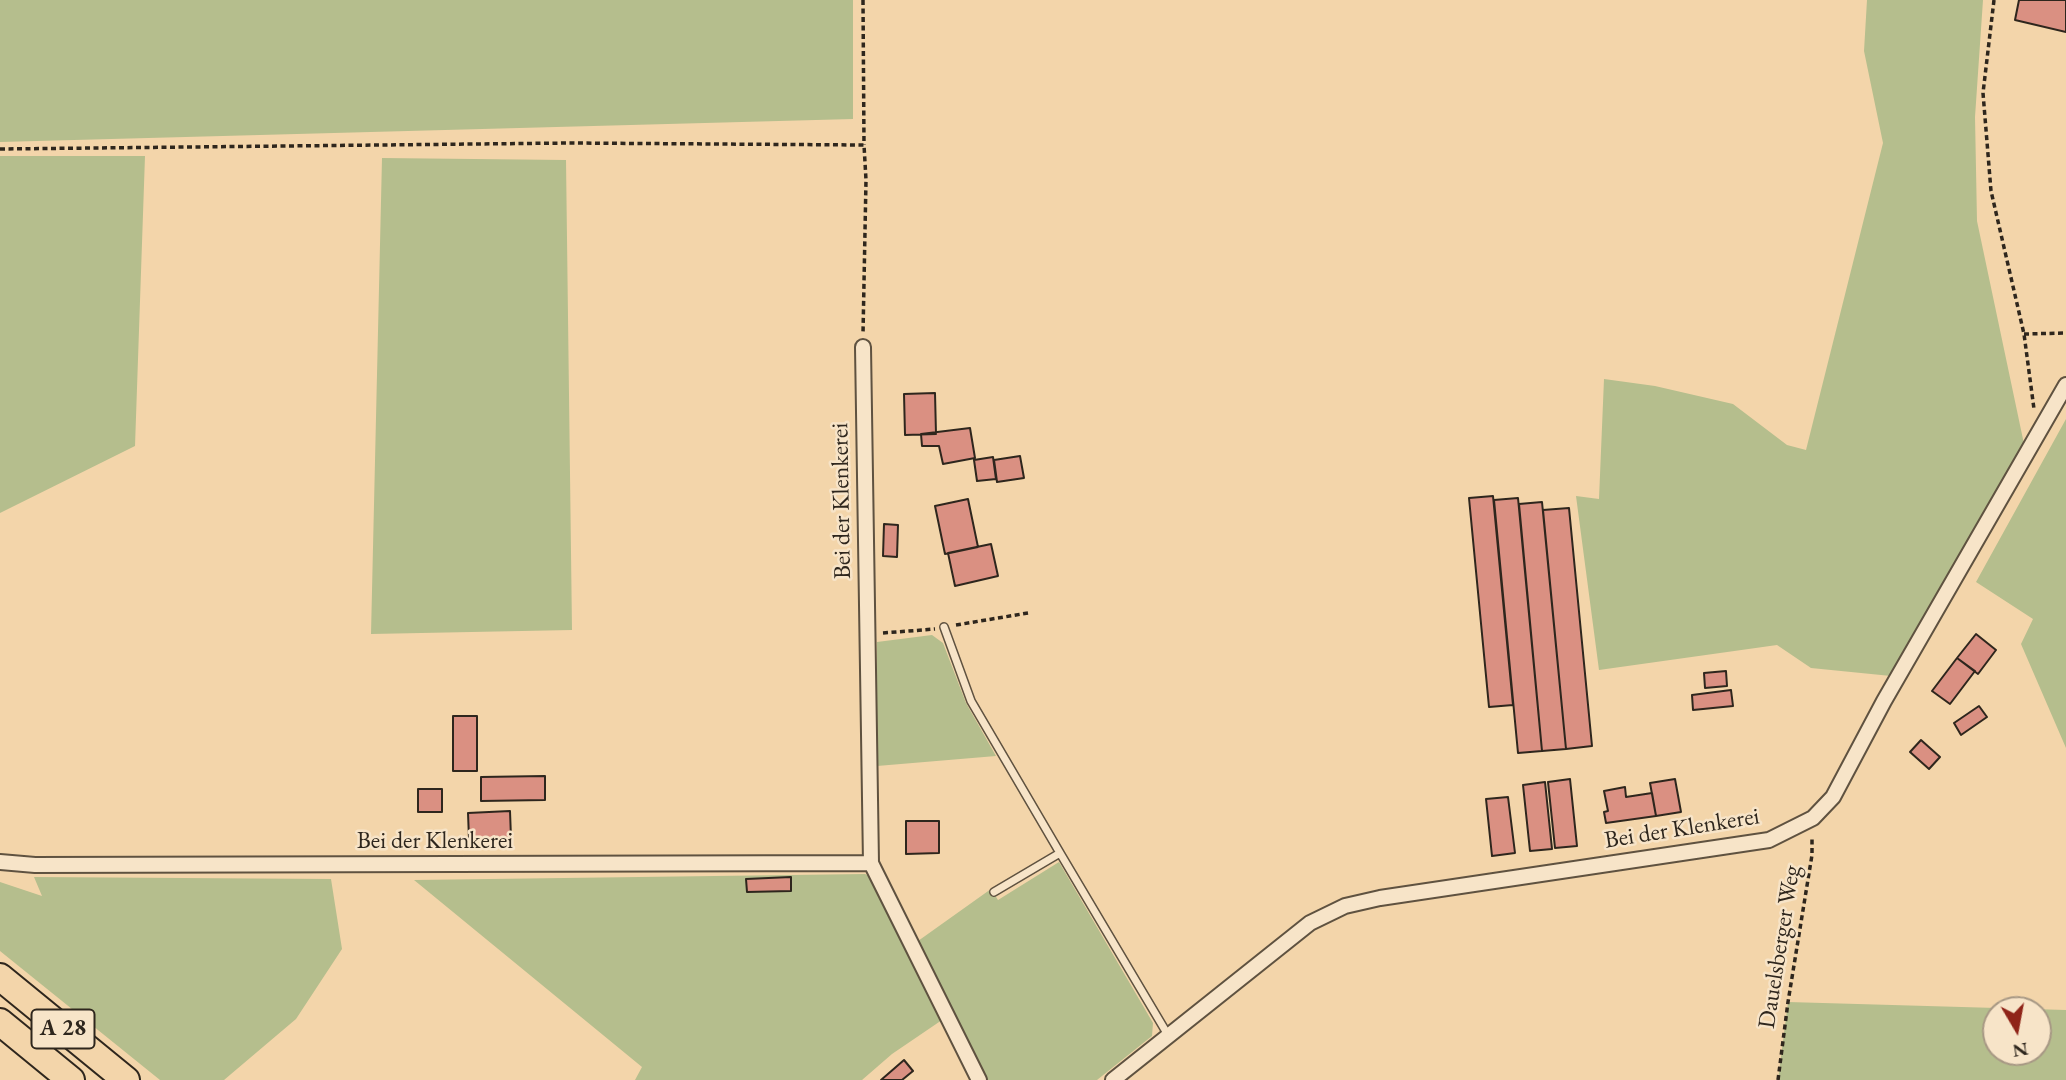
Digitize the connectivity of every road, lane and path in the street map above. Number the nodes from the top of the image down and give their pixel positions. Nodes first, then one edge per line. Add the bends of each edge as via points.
1 (863, 0) edge
2 (1994, 0) edge
3 (864, 145) junction
4 (0, 149) edge
5 (2066, 333) edge
6 (2024, 334) junction
7 (863, 347) joint
8 (2066, 385) edge
9 (2037, 435) junction
10 (944, 627) dead end
11 (1813, 818) junction
12 (1060, 853) junction
13 (0, 862) edge
14 (871, 863) junction
15 (994, 892) dead end
16 (0, 977) edge
17 (0, 1021) edge
18 (1169, 1036) junction
19 (71, 1080) edge
20 (126, 1080) edge
21 (979, 1080) edge
22 (1113, 1080) edge
23 (1778, 1080) edge

1 - 3 path
2 - 6 path via 1983,93 1991,191
3 - 4 path
3 - 7 path
5 - 6 path
6 - 9 path
7 - 14 street, Bei der Klenkerei
8 - 9 street, Bei der Klenkerei
9 - 11 street, Bei der Klenkerei via 1833,797
10 - 12 lane via 971,701
11 - 18 street, Bei der Klenkerei via 1769,840 1345,906 1310,923
11 - 23 path, Dauelsberger Weg via 1812,855
12 - 15 lane
12 - 18 lane
13 - 14 street, Bei der Klenkerei
14 - 21 street, Bei der Klenkerei
16 - 20 highway, A 28
17 - 19 highway, A 28
18 - 22 street, Bei der Klenkerei

